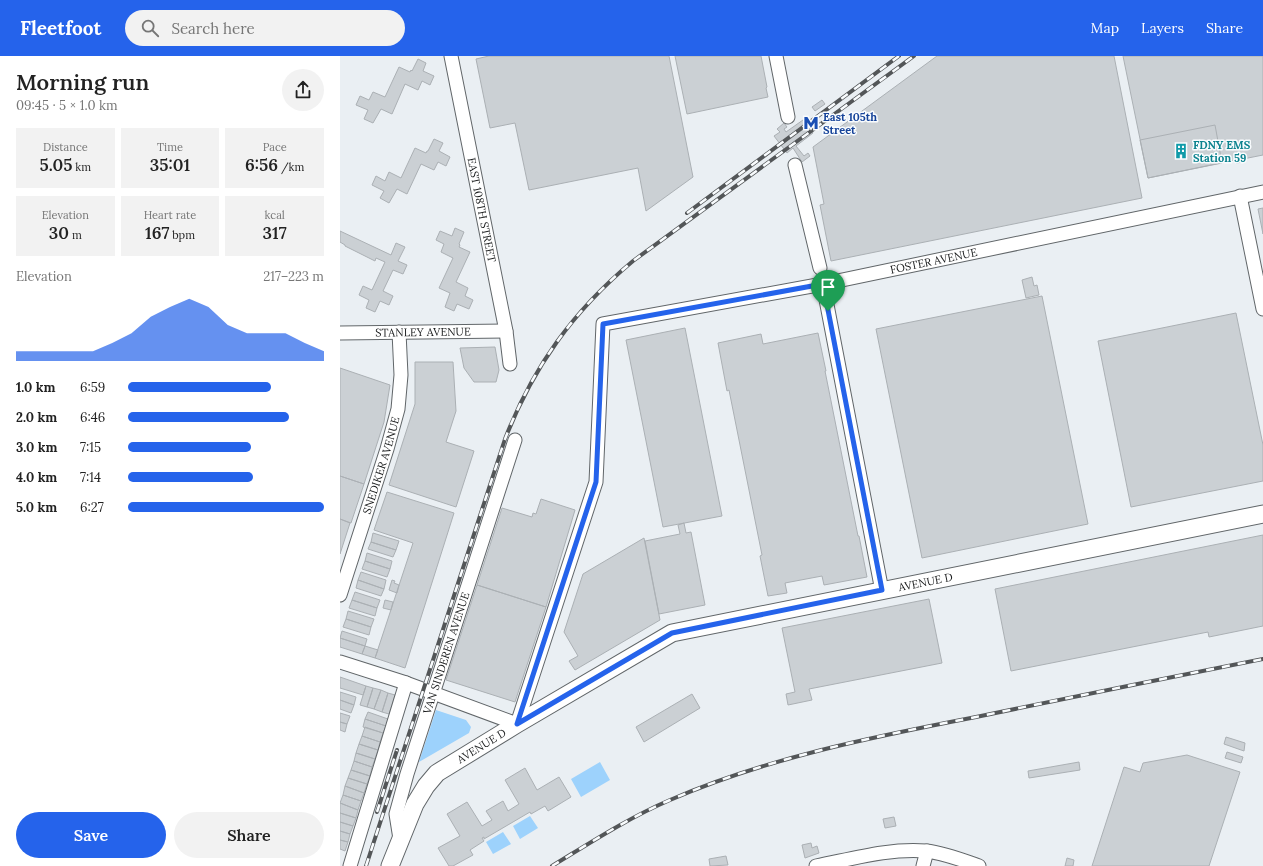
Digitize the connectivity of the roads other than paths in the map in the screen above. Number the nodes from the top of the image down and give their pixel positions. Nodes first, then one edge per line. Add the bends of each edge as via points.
1 (451, 56) edge
2 (776, 56) edge
3 (788, 117) dead end
4 (795, 165) dead end
5 (1263, 192) edge
6 (1240, 196) junction
7 (820, 268) dead end
8 (823, 284) junction
9 (1263, 309) edge
10 (506, 331) junction
11 (399, 332) junction
12 (340, 333) edge
13 (510, 364) dead end
14 (515, 440) dead end
15 (1263, 514) edge
16 (882, 590) junction
17 (340, 596) edge
18 (340, 662) edge
19 (406, 683) junction
20 (433, 693) junction
21 (517, 724) junction
22 (400, 839) junction
23 (927, 851) junction
24 (350, 866) edge
25 (390, 866) edge
26 (404, 866) edge
27 (816, 866) edge
28 (923, 866) edge
29 (979, 866) edge

1 - 10 street, EAST 108TH STREET
2 - 3 street
4 - 7 street
5 - 6 street, FOSTER AVENUE
6 - 8 street, FOSTER AVENUE
6 - 9 street
8 - 16 street
8 - 21 street, FOSTER AVENUE via 603,324 596,482
10 - 11 street, STANLEY AVENUE
10 - 13 street, EAST 108TH STREET
11 - 12 street, STANLEY AVENUE
11 - 17 street, SNEDIKER AVENUE via 401,374 398,409
14 - 20 street, VAN SINDEREN AVENUE
15 - 16 main road, AVENUE D
16 - 21 main road, AVENUE D via 672,633
18 - 19 street
19 - 20 street
19 - 24 street
20 - 21 street
20 - 22 street, VAN SINDEREN AVENUE via 396,809
21 - 22 main road, AVENUE D via 437,773 415,804
22 - 25 main road
22 - 26 main road
23 - 27 street via 904,850
23 - 28 street
23 - 29 street

